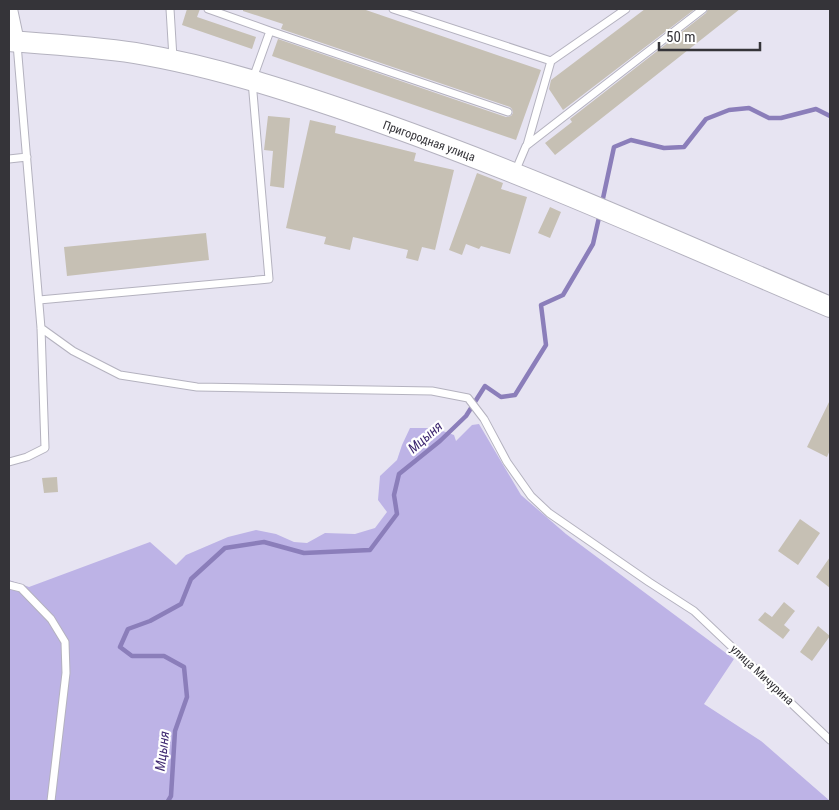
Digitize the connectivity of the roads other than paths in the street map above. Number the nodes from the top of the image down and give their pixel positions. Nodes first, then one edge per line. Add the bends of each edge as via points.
1 (10, 9) edge
2 (170, 9) edge
3 (208, 9) edge
4 (393, 9) edge
5 (626, 9) edge
6 (703, 9) edge
7 (270, 31) junction
8 (13, 41) edge
9 (174, 61) junction
10 (551, 61) junction
11 (252, 81) junction
12 (508, 112) dead end
13 (526, 146) junction
14 (26, 157) junction
15 (9, 159) edge
16 (515, 172) junction
17 (39, 300) junction
18 (830, 307) edge
19 (41, 328) junction
20 (9, 462) edge
21 (9, 585) edge
22 (830, 740) edge
23 (51, 801) edge

1 - 8 street
2 - 9 lane
3 - 7 lane
4 - 10 lane
5 - 10 lane
6 - 13 lane
7 - 11 lane
7 - 12 lane
8 - 9 street, Пригородная улица via 133,53
8 - 14 lane
9 - 11 street, Пригородная улица
10 - 13 lane
11 - 16 street, Пригородная улица via 348,111
11 - 17 lane via 269,279
13 - 16 lane
14 - 15 lane
14 - 17 lane
16 - 18 street, Пригородная улица
17 - 19 lane
19 - 20 lane via 44,448
19 - 22 lane, улица Мичурина via 73,351 120,375 197,387 432,391 468,398 531,496 549,513 694,611
21 - 23 lane via 21,588 51,619 65,642 66,673

